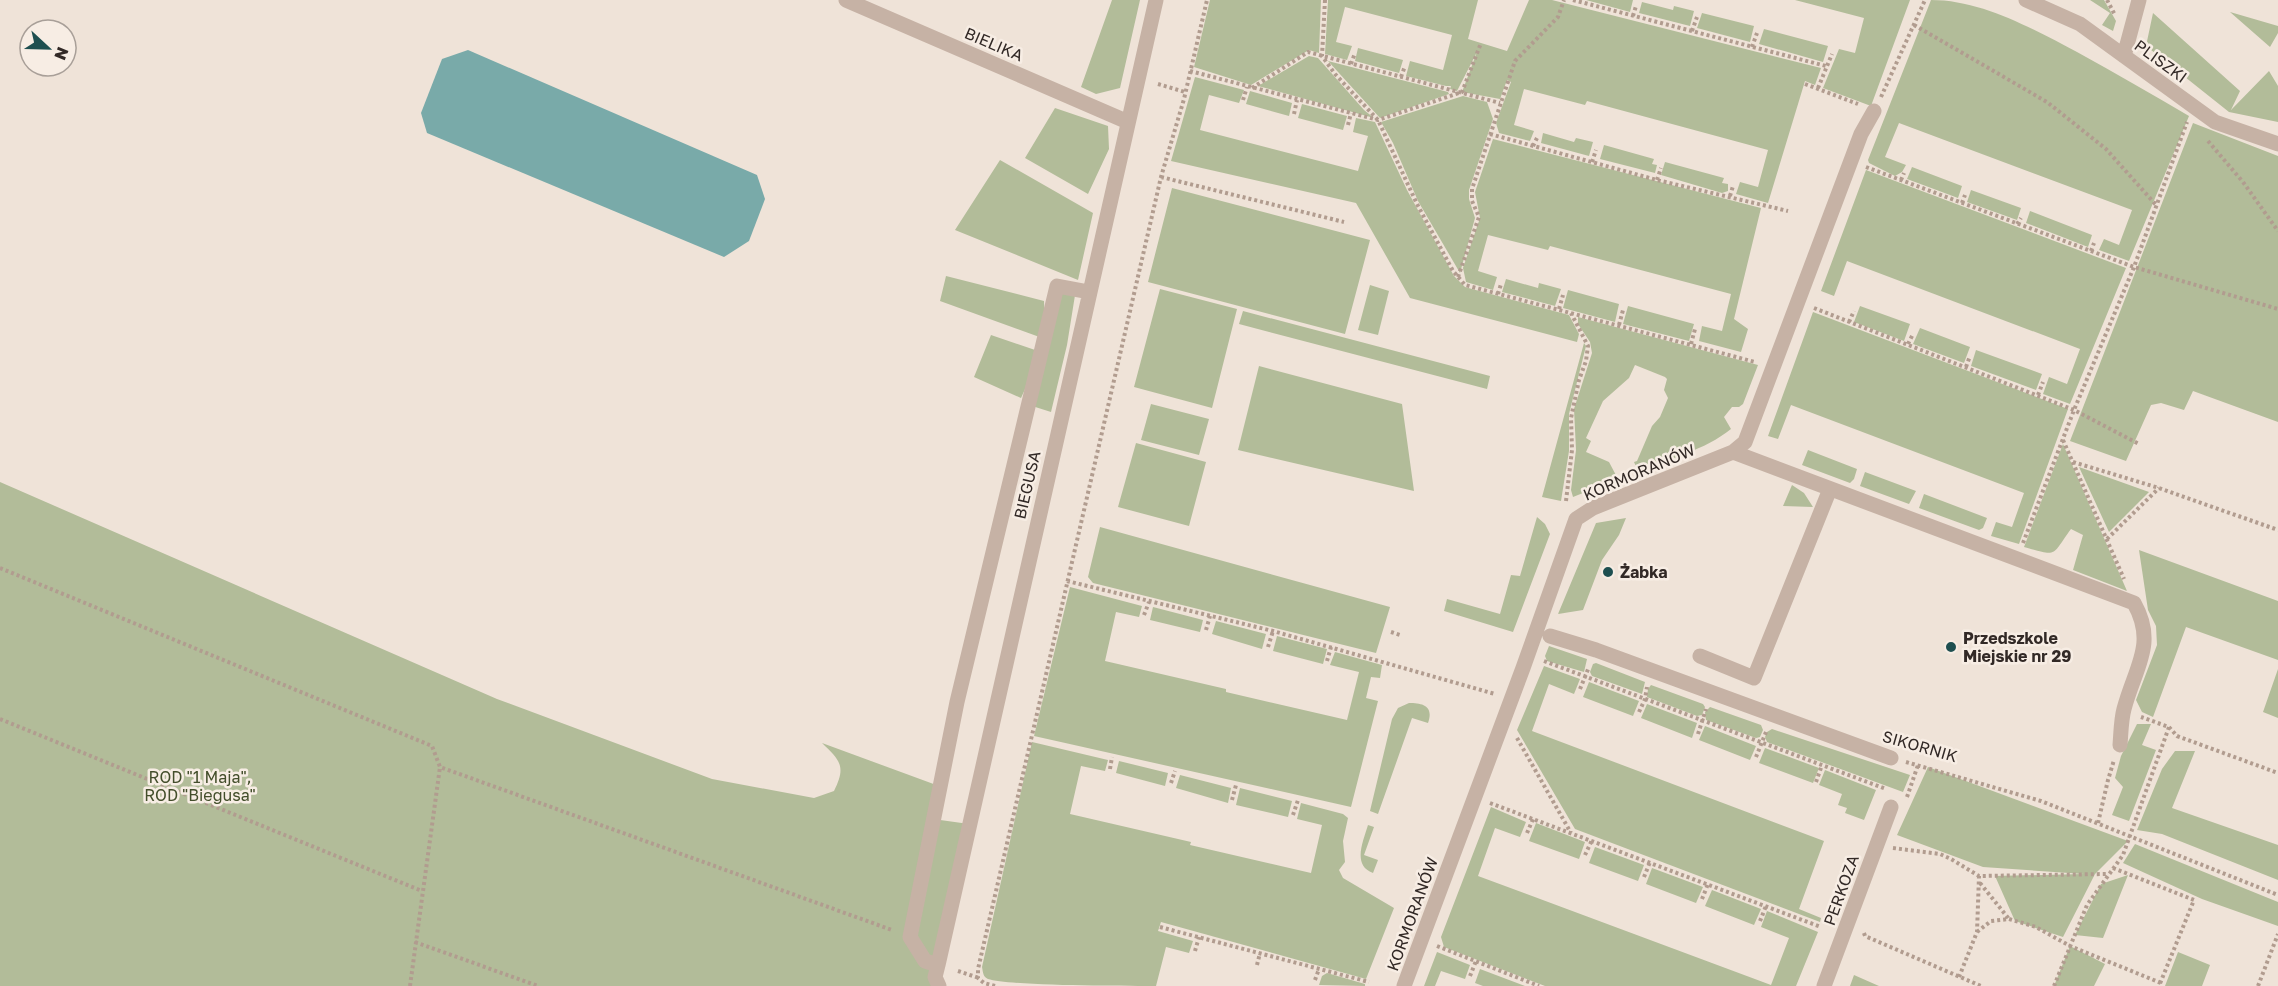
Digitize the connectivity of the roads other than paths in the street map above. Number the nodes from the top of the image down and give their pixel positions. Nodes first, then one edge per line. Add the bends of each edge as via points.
1 (846, 0) edge
2 (1156, 0) edge
3 (2026, 0) edge
4 (2139, 0) edge
5 (2124, 56) junction
6 (1874, 111) road end
7 (1128, 122) junction
8 (2278, 144) edge
9 (1089, 292) junction
10 (1733, 452) junction
11 (1830, 489) junction
12 (1550, 636) dead end
13 (1700, 656) dead end
14 (2120, 746) road end
15 (1891, 758) road end
16 (1891, 807) dead end
17 (937, 976) edge
18 (1404, 986) edge
19 (1824, 986) edge

1 - 7 street, BIELIKA
2 - 7 street, BIEGUSA
3 - 5 street, PLISZKI via 2080,24
4 - 5 street
5 - 8 street, PLISZKI via 2215,122
6 - 10 street via 1861,134 1745,442
7 - 9 street, BIEGUSA
9 - 17 street, BIEGUSA
9 - 17 street via 1057,286 957,702 910,937
10 - 11 street
10 - 18 street, KORMORANÓW via 1593,508 1576,519
11 - 13 street via 1754,678
11 - 14 street via 2134,603 2142,617 2145,643 2123,711
12 - 15 street, SIKORNIK
16 - 19 street, PERKOZA

